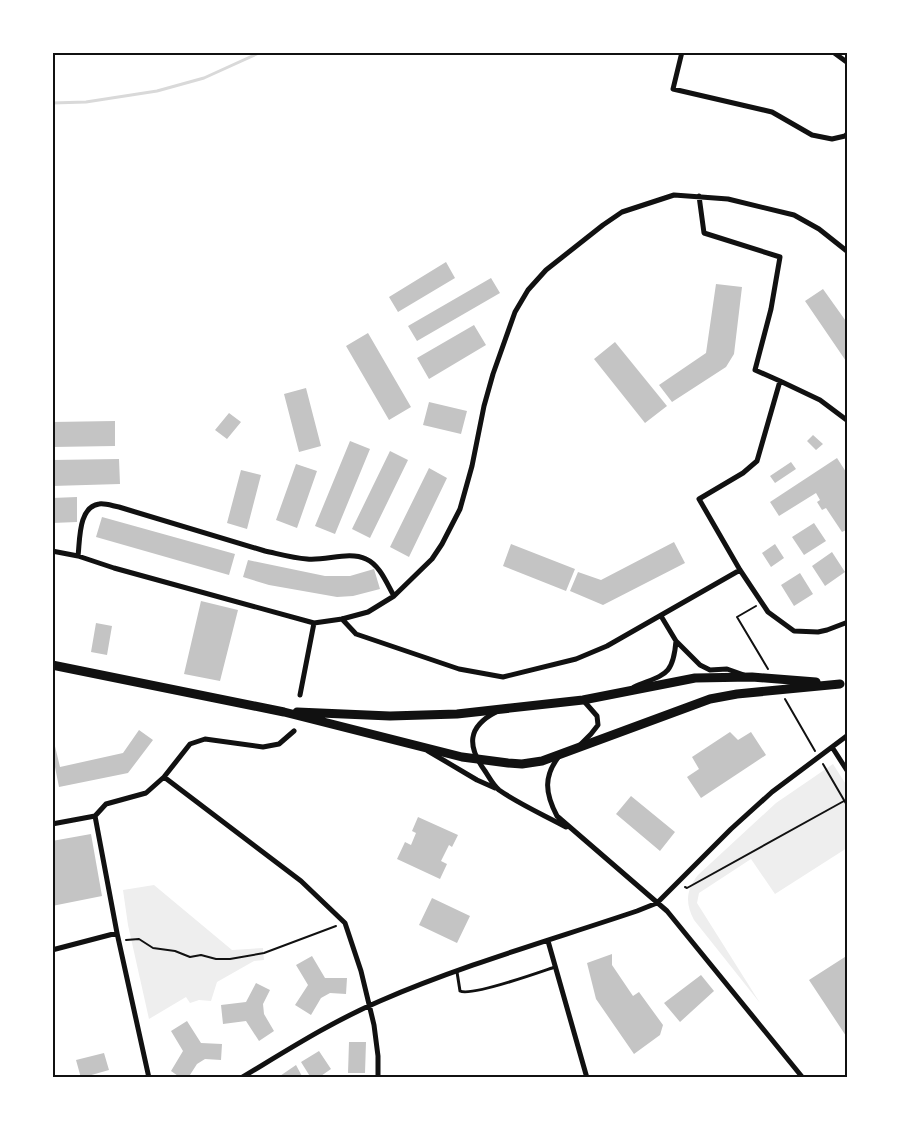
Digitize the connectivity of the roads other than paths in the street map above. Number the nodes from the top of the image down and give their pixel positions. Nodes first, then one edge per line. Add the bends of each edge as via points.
1 (682, 52) edge
2 (833, 52) edge
3 (848, 63) edge
4 (848, 133) edge
5 (698, 196) junction
6 (848, 252) edge
7 (780, 381) junction
8 (848, 421) edge
9 (52, 551) edge
10 (78, 556) junction
11 (740, 570) junction
12 (394, 596) junction
13 (661, 616) junction
14 (342, 619) junction
15 (848, 622) edge
16 (314, 623) junction
17 (676, 641) junction
18 (52, 665) edge
19 (752, 677) junction
20 (844, 684) edge
21 (300, 695) dead end
22 (615, 695) junction
23 (583, 700) junction
24 (498, 711) junction
25 (284, 712) junction
26 (294, 731) dead end
27 (848, 735) edge
28 (417, 745) junction
29 (832, 746) junction
30 (578, 747) junction
31 (561, 753) junction
32 (476, 758) junction
33 (848, 772) edge
34 (164, 777) junction
35 (497, 788) junction
36 (95, 816) junction
37 (52, 824) edge
38 (573, 831) junction
39 (657, 903) junction
40 (117, 933) junction
41 (548, 941) junction
42 (52, 950) edge
43 (555, 967) junction
44 (457, 972) junction
45 (369, 1007) junction
46 (149, 1078) edge
47 (240, 1078) edge
48 (378, 1078) edge
49 (588, 1078) edge
50 (803, 1078) edge

1 - 4 street via 673,89 772,112 812,134 832,139
2 - 3 street
5 - 6 street via 728,199 794,215 819,229
5 - 7 street via 704,233 780,258 755,370
5 - 12 street via 674,195 622,212 602,224 546,270 528,290 515,312 492,374 460,509 432,560
7 - 8 street via 820,400
7 - 11 street via 757,461 699,500
9 - 10 street
10 - 12 street via 85,514 92,506 100,504 281,554 323,560 351,556 365,559 374,564
10 - 16 street
11 - 13 street
11 - 15 street via 768,612 794,631 827,630
12 - 14 street via 368,612
13 - 14 street via 576,659 503,677 459,669 356,634
13 - 17 street
14 - 16 street
16 - 21 street
17 - 19 street via 700,665 710,670 727,669
17 - 22 street via 669,670
18 - 25 main road
19 - 20 main road
19 - 22 main road via 695,678
20 - 30 main road via 710,699
22 - 23 main road
23 - 24 main road
23 - 30 street via 597,716 598,725
24 - 25 main road via 390,716
24 - 32 street via 477,725 472,738
25 - 28 main road
26 - 34 street via 280,744 263,747 205,739 190,744
27 - 29 street
28 - 32 main road
28 - 35 street
29 - 33 street
29 - 39 street via 772,792
30 - 31 main road
31 - 32 main road via 542,761 522,764
31 - 38 street via 552,765 547,785 557,816
32 - 35 street
34 - 36 street via 146,792 106,804
34 - 45 street via 301,881 345,922
35 - 38 street
36 - 37 street
36 - 40 street
38 - 39 street
39 - 41 street
39 - 50 street via 696,944
40 - 42 street
40 - 46 street
41 - 43 street
41 - 44 street
43 - 44 lane via 464,993 460,991
43 - 49 street
44 - 45 street
45 - 47 street
45 - 48 street via 378,1056

